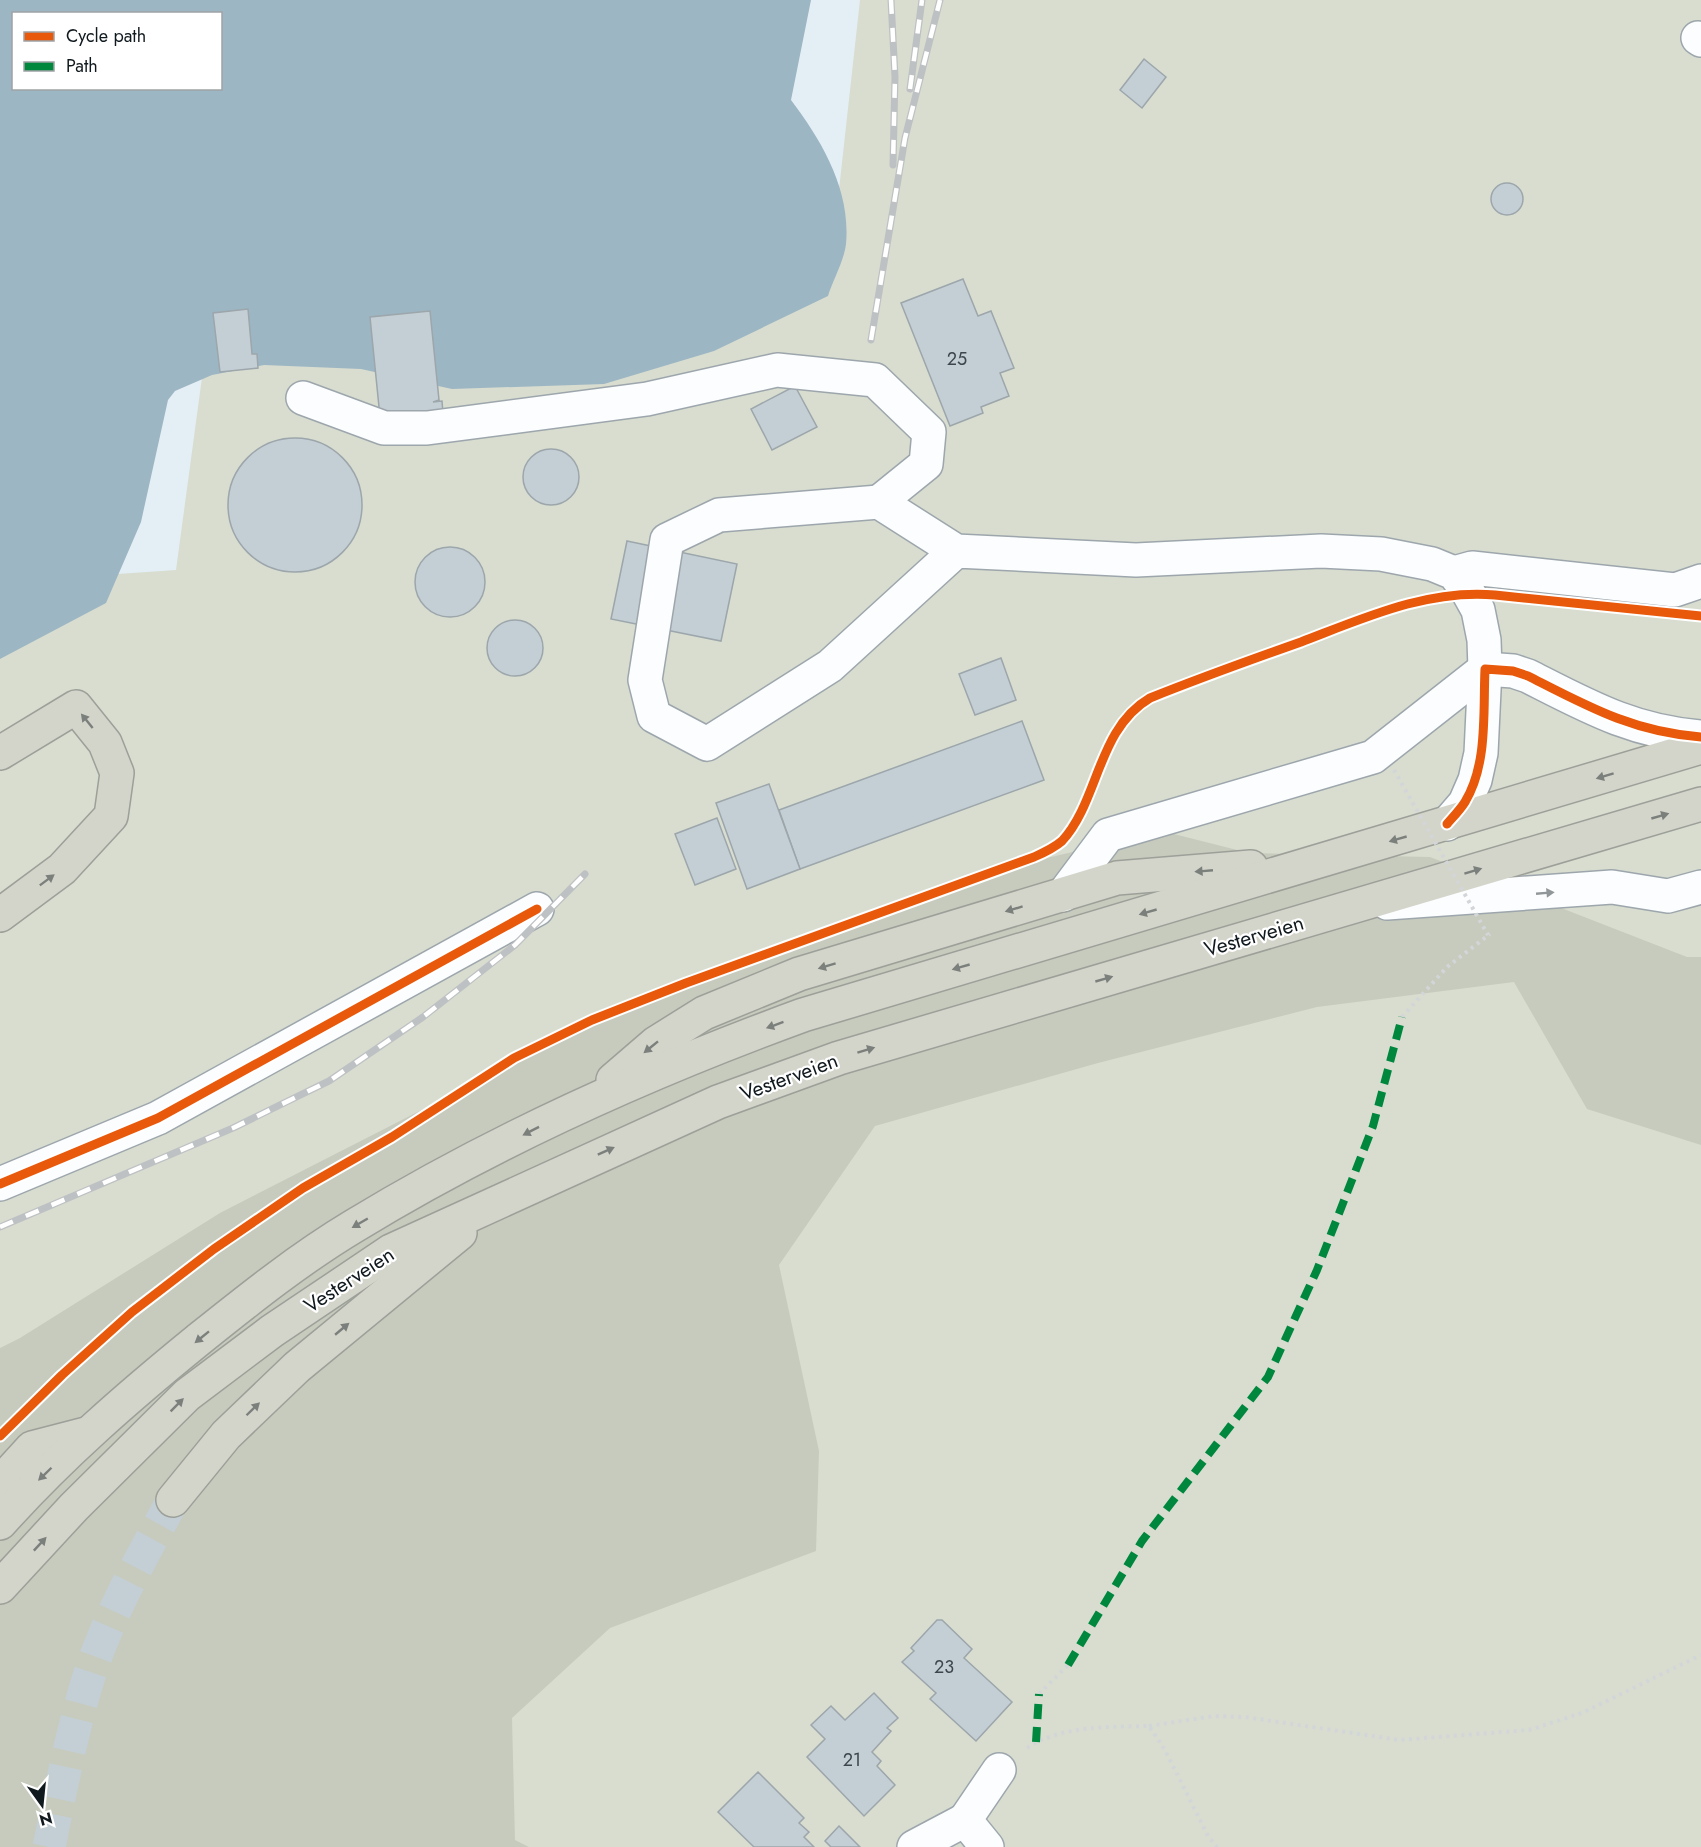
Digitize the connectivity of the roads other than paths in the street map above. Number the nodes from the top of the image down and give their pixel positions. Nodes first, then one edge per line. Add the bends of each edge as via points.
1 (303, 399) dead end
2 (879, 502) junction
3 (956, 551) junction
4 (1454, 573) junction
5 (1701, 580) edge
6 (1485, 669) junction
7 (1701, 737) edge
8 (1701, 747) edge
9 (0, 753) edge
10 (1701, 804) edge
11 (1447, 824) junction
12 (1325, 860) junction
13 (1701, 887) edge
14 (1063, 895) junction
15 (1361, 905) junction
16 (537, 909) dead end
17 (0, 915) edge
18 (584, 1105) junction
19 (0, 1184) edge
20 (497, 1203) junction
21 (87, 1434) junction
22 (0, 1483) edge
23 (173, 1500) tunnel mouth
24 (0, 1523) edge
25 (0, 1587) edge
26 (999, 1770) road end
27 (965, 1820) junction
28 (914, 1847) edge
29 (987, 1847) edge

1 - 2 street via 384,428 427,428 647,399 777,370 875,380 929,432 926,464
2 - 3 street
2 - 3 street via 719,515 667,540 645,680 654,716 707,744 830,666
3 - 4 street via 1137,560 1321,551 1371,553 1432,564
4 - 5 street via 1472,568 1675,590
4 - 6 street via 1478,610
6 - 7 street via 1528,676 1625,723
6 - 11 street via 1481,753 1475,780 1465,803
6 - 14 street via 1373,757 1108,835
8 -> 11 highway, Vesterveien
17 -> 9 highway via 62,869 111,816 117,773 105,744 76,707
15 -> 10 highway, Vesterveien
11 -> 12 highway, Vesterveien
12 -> 14 highway via 1117,878
12 -> 18 highway, Vesterveien via 803,1015 708,1050
15 -> 13 street via 1612,888 1668,896
14 -> 18 highway via 799,974 704,1013 656,1043
20 -> 15 highway, Vesterveien via 718,1102 839,1058
16 - 19 street via 158,1118
18 -> 21 highway, Vesterveien via 441,1176 352,1227 258,1292
23 -> 20 highway via 226,1435 297,1367
25 -> 20 highway, Vesterveien via 187,1395 272,1331 391,1251
21 - 22 highway via 33,1448
21 -> 24 highway, Vesterveien
26 - 27 street
27 - 28 street
27 - 29 street

